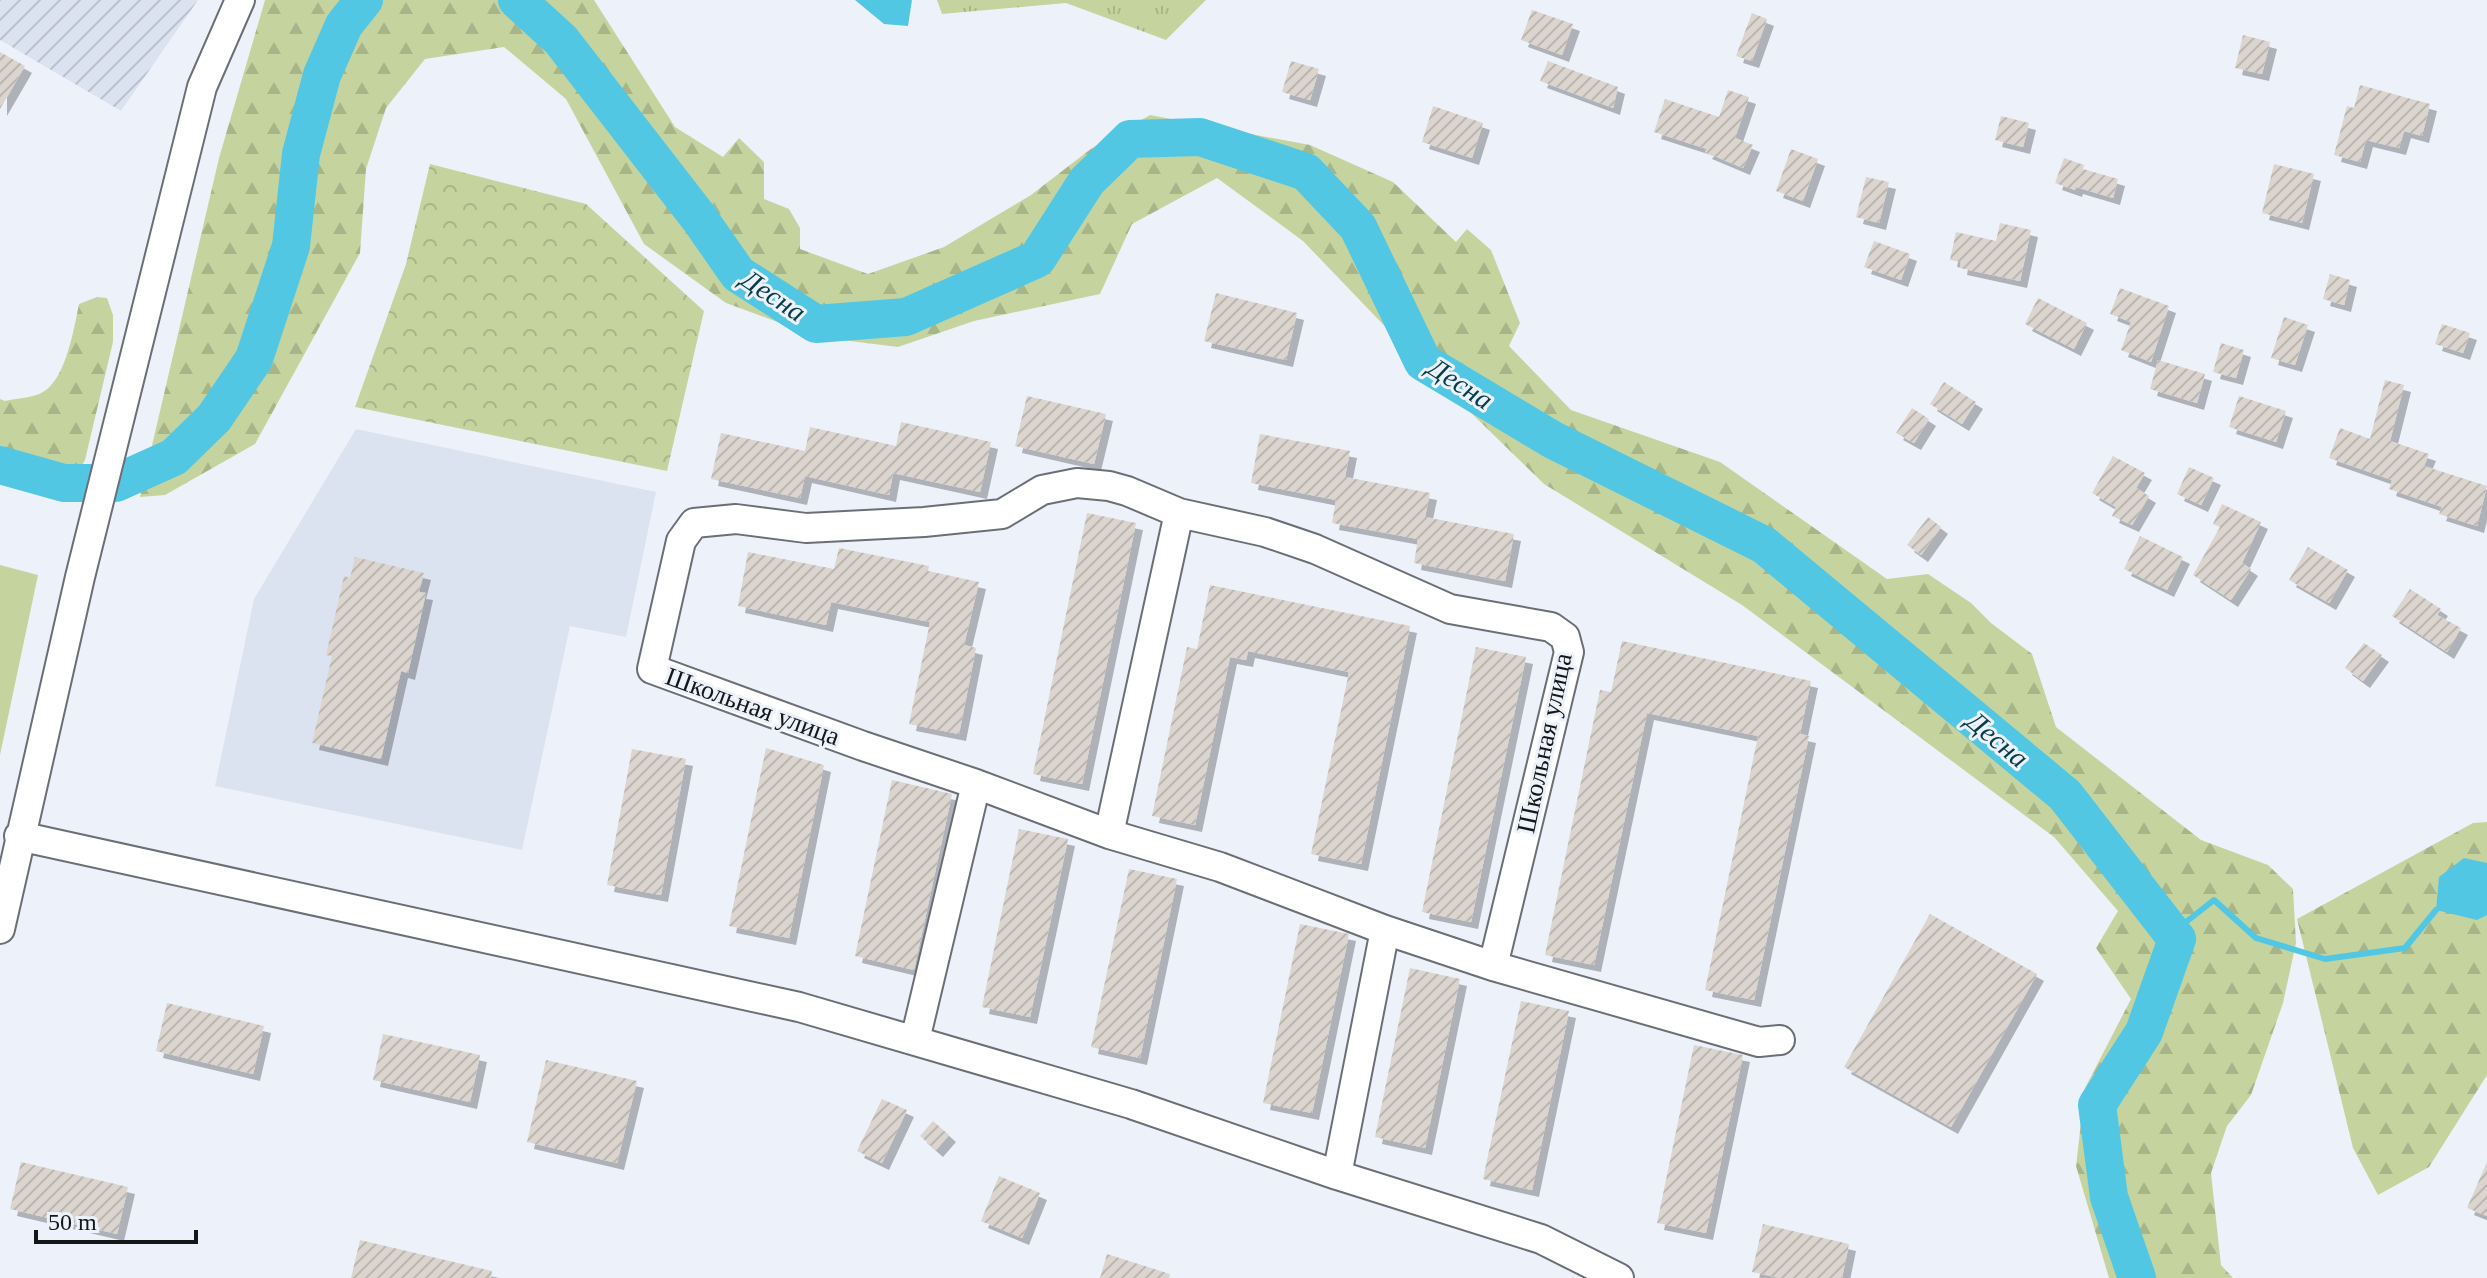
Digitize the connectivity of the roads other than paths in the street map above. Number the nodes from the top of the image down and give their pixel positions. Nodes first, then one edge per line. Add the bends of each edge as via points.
1 (240, 0) edge
2 (1179, 513) junction
3 (976, 784) junction
4 (1109, 834) junction
5 (19, 836) junction
6 (0, 929) edge
7 (1385, 930) junction
8 (1493, 966) junction
9 (915, 1040) junction
10 (1780, 1040) dead end
11 (1337, 1175) junction
12 (1619, 1278) edge

1 - 5 street via 202,87
2 - 3 street, Школьная улица via 1127,491 1077,483 1042,490 1002,514 806,528 736,519 694,523 687,532 652,669
2 - 4 street
2 - 8 street, Школьная улица via 1315,549 1450,609 1551,627 1565,637 1569,652
3 - 4 street, Школьная улица
3 - 9 street
4 - 7 street, Школьная улица via 1220,867
5 - 6 street
5 - 9 street via 768,1000
7 - 8 street, Школьная улица
7 - 11 street
8 - 10 street, Школьная улица via 1759,1042
9 - 11 street via 1131,1104
11 - 12 street via 1541,1239

